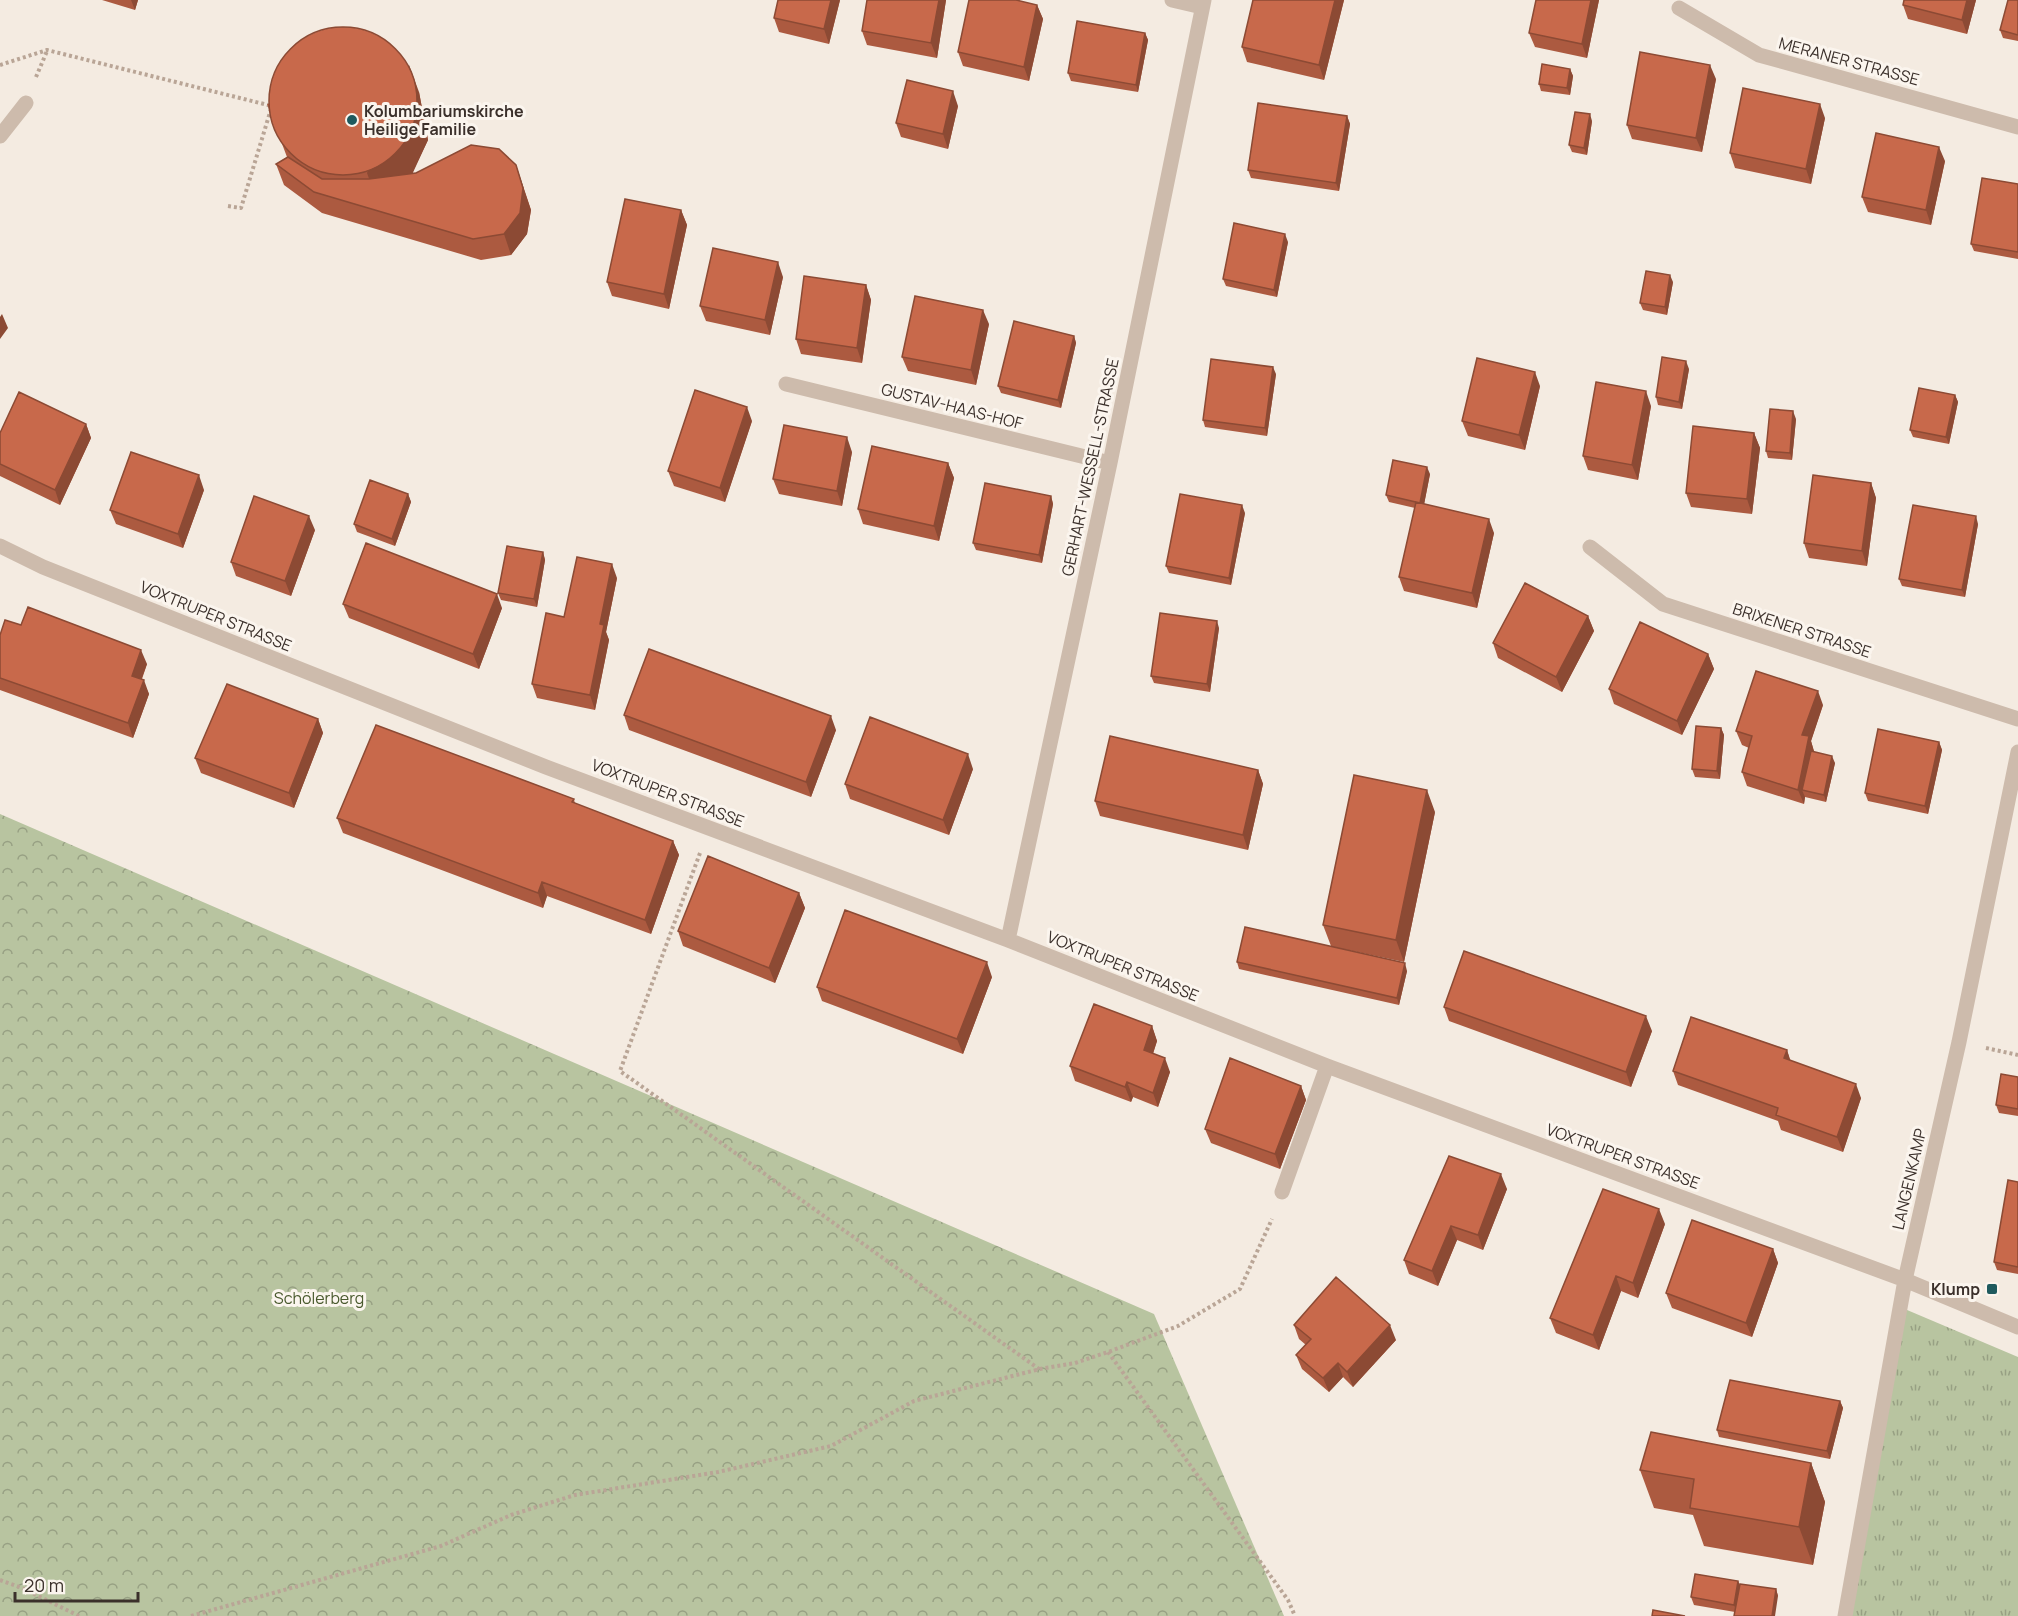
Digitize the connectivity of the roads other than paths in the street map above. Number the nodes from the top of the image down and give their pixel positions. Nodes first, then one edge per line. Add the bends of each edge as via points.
1 (1172, 0) edge
2 (1203, 4) edge
3 (1679, 8) dead end
4 (26, 103) dead end
5 (2018, 127) edge
6 (0, 136) edge
7 (786, 384) dead end
8 (1110, 463) junction
9 (0, 546) edge
10 (1590, 547) dead end
11 (2018, 719) edge
12 (2018, 752) edge
13 (1008, 940) junction
14 (1327, 1066) junction
15 (1282, 1192) road end
16 (1905, 1280) junction
17 (2018, 1327) edge
18 (1845, 1616) edge

1 - 2 street
2 - 8 street, GERHART-WESSELL-STRASSE
3 - 5 street, MERANER STRASSE via 1759,56
4 - 6 street
7 - 8 street, GUSTAV-HAAS-HOF
8 - 13 street, GERHART-WESSELL-STRASSE
9 - 13 street, VOXTRUPER STRASSE via 43,567 546,767
10 - 11 street, BRIXENER STRASSE via 1663,604
12 - 16 street, LANGENKAMP
13 - 14 street, VOXTRUPER STRASSE
14 - 15 street
14 - 16 street, VOXTRUPER STRASSE
16 - 17 street, VOXTRUPER STRASSE
16 - 18 street, LANGENKAMP

